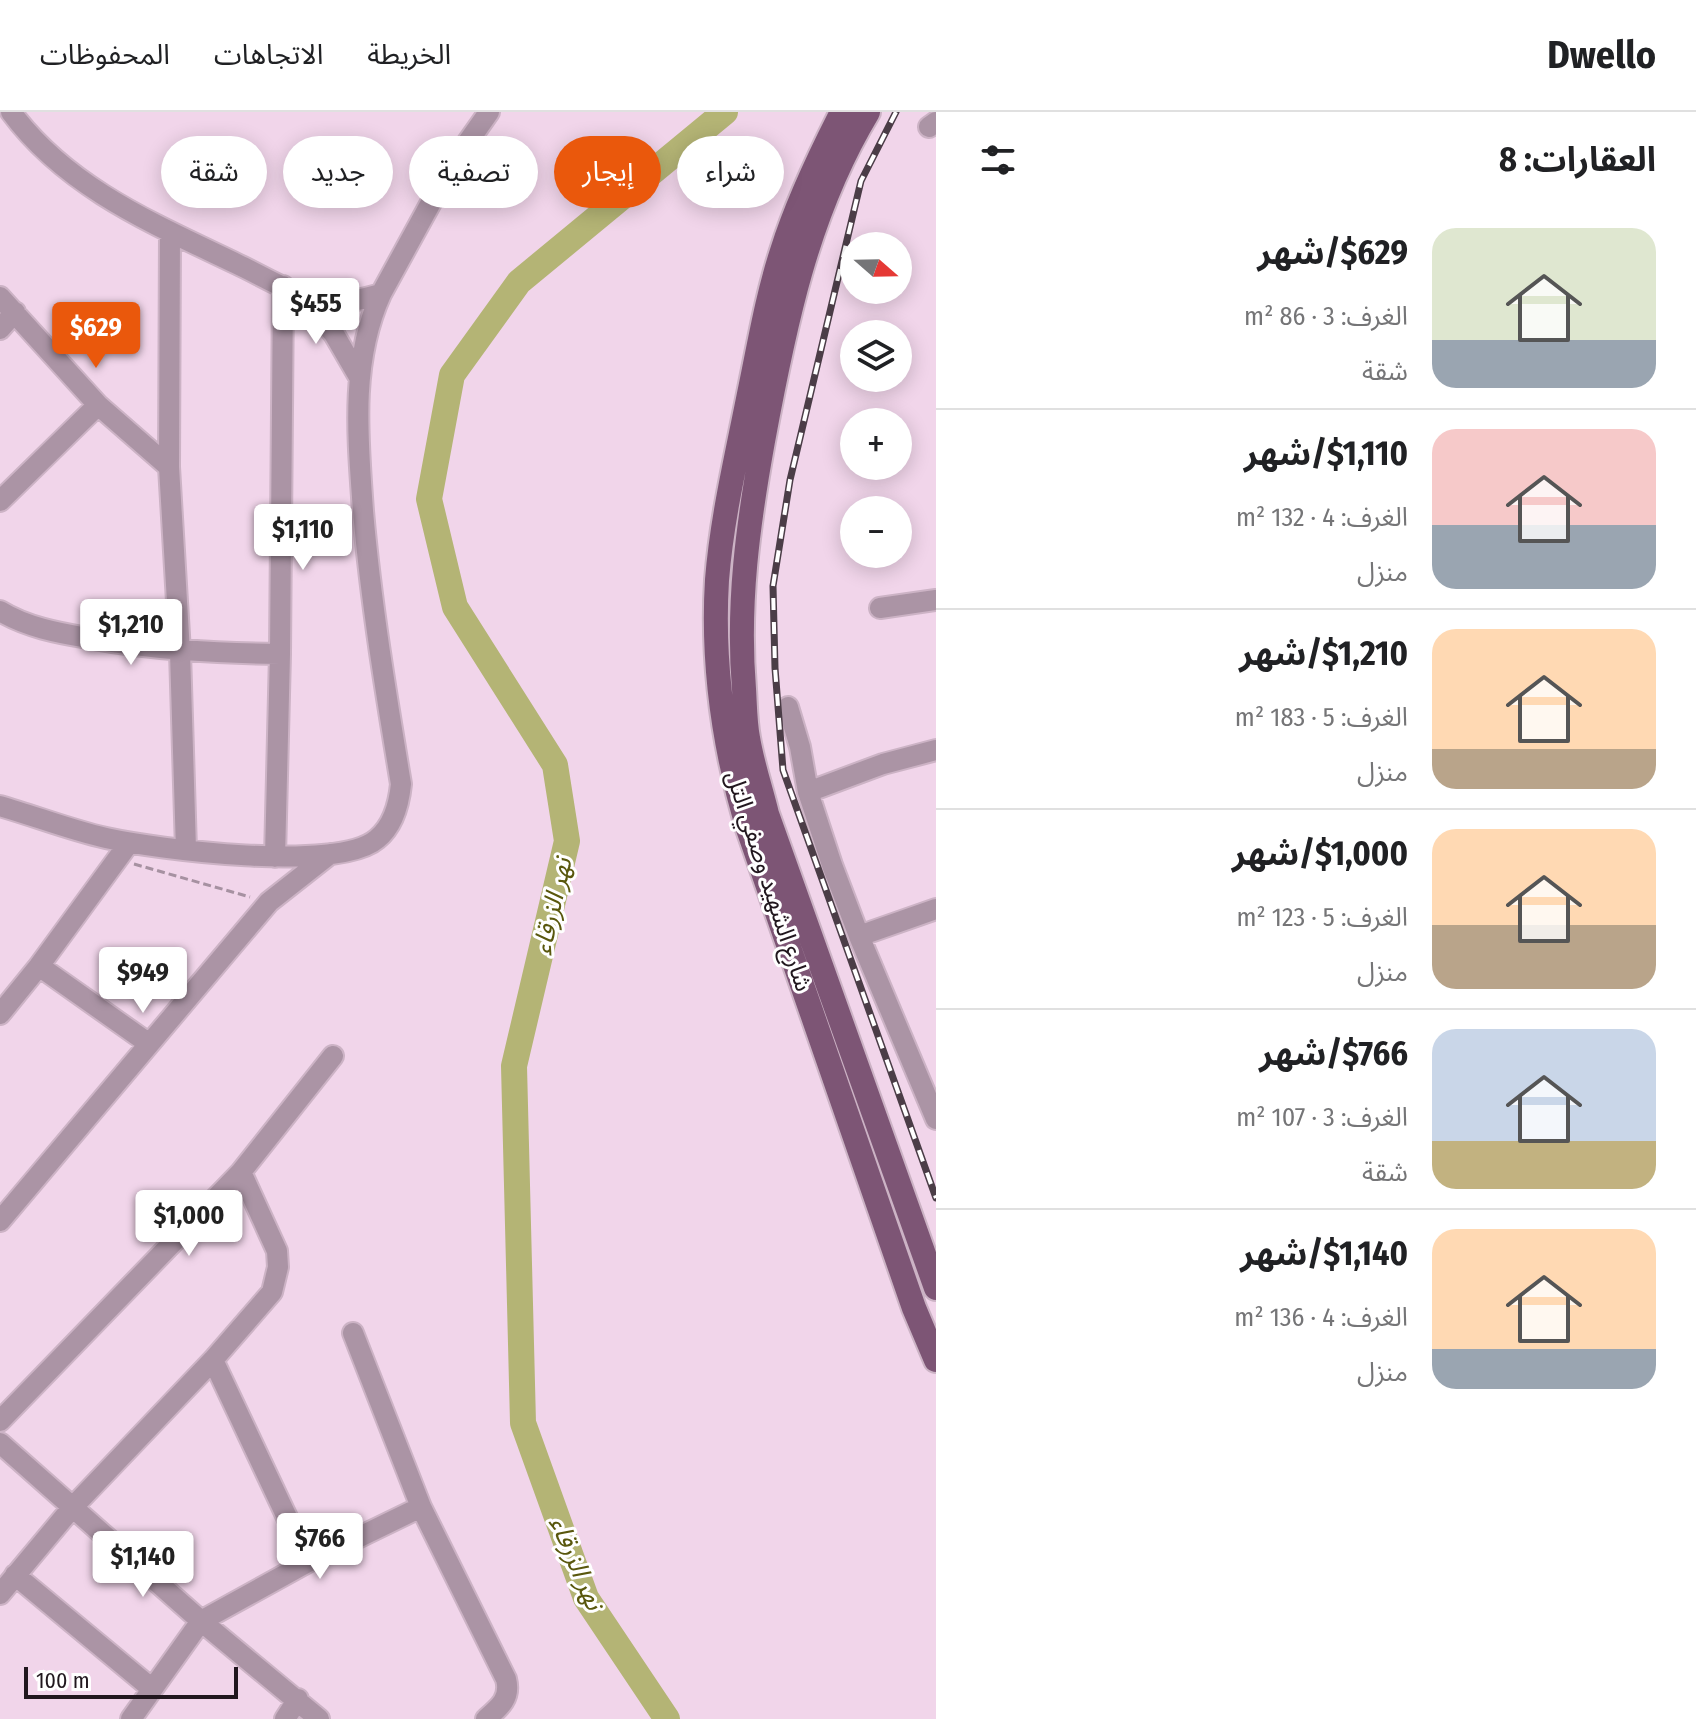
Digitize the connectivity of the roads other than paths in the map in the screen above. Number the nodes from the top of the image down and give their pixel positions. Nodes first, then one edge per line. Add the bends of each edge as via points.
1 (489, 112) edge
2 (842, 112) edge
3 (868, 112) edge
4 (12, 113) edge
5 (817, 192) junction
6 (170, 232) junction
7 (292, 290) junction
8 (381, 294) junction
9 (0, 297) edge
10 (15, 312) junction
11 (0, 329) edge
12 (359, 377) junction
13 (98, 405) junction
14 (169, 467) junction
15 (0, 501) edge
16 (936, 600) edge
17 (880, 608) dead end
18 (0, 611) edge
19 (180, 652) junction
20 (280, 654) junction
21 (788, 707) dead end
22 (936, 750) edge
23 (808, 792) junction
24 (0, 806) edge
25 (186, 850) junction
26 (123, 851) junction
27 (330, 854) junction
28 (275, 857) junction
29 (936, 909) edge
30 (859, 936) junction
31 (39, 966) junction
32 (0, 1014) edge
33 (148, 1043) junction
34 (333, 1056) dead end
35 (936, 1119) edge
36 (241, 1172) junction
37 (0, 1221) edge
38 (936, 1288) edge
39 (353, 1333) dead end
40 (213, 1360) junction
41 (936, 1360) edge
42 (0, 1421) edge
43 (0, 1443) edge
44 (421, 1507) junction
45 (71, 1509) junction
46 (308, 1562) junction
47 (15, 1575) junction
48 (0, 1594) edge
49 (201, 1621) junction
50 (151, 1688) junction
51 (298, 1699) junction
52 (131, 1719) edge
53 (285, 1719) edge
54 (319, 1719) edge
55 (486, 1719) edge

1 - 8 street via 451,166
2 - 5 main road, شارع الشهيد وصفي التل
3 - 5 main road, شارع الشهيد وصفي التل
4 - 6 street via 74,177
5 - 38 main road, شارع الشهيد وصفي التل via 778,359 747,529 741,648 747,737 767,814
5 - 41 main road, شارع الشهيد وصفي التل via 781,253 773,284 729,493 717,580 717,662 735,786 747,826
6 - 7 street
6 - 14 street
7 - 8 street via 337,302
7 - 12 street via 334,334
7 - 20 street
8 - 12 street via 365,336
9 - 10 street
10 - 11 street
10 - 13 street
12 - 27 street via 366,547 401,784 392,818 376,840
13 - 14 street
13 - 15 street
14 - 19 street
16 - 17 street
18 - 19 street via 57,633
19 - 20 street
19 - 25 street
20 - 28 street
21 - 23 street
22 - 23 street
23 - 30 street
24 - 26 street
25 - 26 street
25 - 28 street
26 - 31 street
27 - 28 street
27 - 33 street via 269,902
29 - 30 street
30 - 35 street
31 - 32 street
31 - 33 street
33 - 37 street
34 - 36 street
36 - 40 street via 273,1238 278,1267 266,1302
36 - 42 street
39 - 44 street
40 - 45 street
40 - 46 street
43 - 45 street
44 - 46 street
44 - 55 street via 506,1679 504,1701
45 - 47 street
45 - 49 street
46 - 49 street
47 - 48 street
47 - 50 street
49 - 50 street
49 - 51 street
50 - 52 street
51 - 53 street
51 - 54 street

